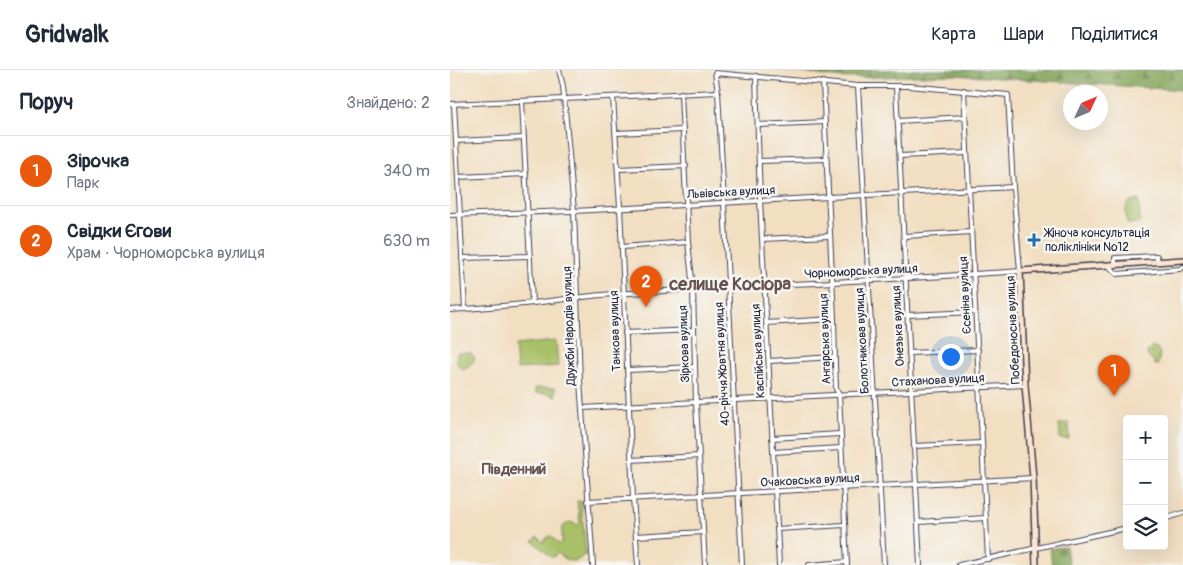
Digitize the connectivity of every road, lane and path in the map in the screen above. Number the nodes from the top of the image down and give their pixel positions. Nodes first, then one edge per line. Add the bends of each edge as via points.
1 (559, 70) edge
2 (756, 76) junction
3 (823, 82) junction
4 (858, 86) junction
5 (896, 87) junction
6 (964, 90) junction
7 (681, 92) junction
8 (718, 92) junction
9 (613, 97) junction
10 (564, 99) junction
11 (522, 101) junction
12 (452, 104) edge
13 (964, 117) junction
14 (898, 120) junction
15 (825, 122) junction
16 (758, 125) junction
17 (683, 130) junction
18 (616, 133) junction
19 (524, 138) junction
20 (456, 142) junction
21 (967, 153) junction
22 (900, 156) junction
23 (826, 160) junction
24 (759, 161) junction
25 (686, 166) junction
26 (618, 169) junction
27 (526, 174) junction
28 (458, 178) junction
29 (1013, 187) junction
30 (970, 189) junction
31 (902, 194) junction
32 (864, 195) junction
33 (829, 197) junction
34 (760, 200) junction
35 (724, 202) junction
36 (687, 205) junction
37 (620, 207) junction
38 (574, 211) junction
39 (528, 212) junction
40 (450, 215) edge
41 (460, 215) junction
42 (971, 232) junction
43 (829, 236) junction
44 (905, 236) junction
45 (762, 239) junction
46 (688, 242) junction
47 (622, 247) junction
48 (530, 256) junction
49 (462, 258) junction
50 (1183, 260) edge
51 (1108, 265) junction
52 (1183, 267) edge
53 (1020, 271) junction
54 (973, 274) junction
55 (905, 278) junction
56 (870, 280) junction
57 (833, 282) junction
58 (765, 286) junction
59 (728, 288) junction
60 (693, 289) junction
61 (624, 293) junction
62 (578, 298) junction
63 (532, 303) junction
64 (465, 309) junction
65 (450, 310) edge
66 (975, 312) junction
67 (907, 315) junction
68 (834, 318) junction
69 (766, 323) junction
70 (694, 330) junction
71 (626, 333) junction
72 (978, 350) junction
73 (909, 353) junction
74 (834, 357) junction
75 (770, 361) junction
76 (694, 367) junction
77 (627, 370) junction
78 (1025, 386) junction
79 (979, 388) junction
80 (911, 392) junction
81 (875, 393) junction
82 (838, 394) junction
83 (770, 399) junction
84 (734, 400) junction
85 (696, 403) junction
86 (628, 405) junction
87 (582, 408) junction
88 (840, 434) junction
89 (772, 438) junction
90 (982, 443) junction
91 (914, 446) junction
92 (840, 448) junction
93 (773, 452) junction
94 (699, 456) junction
95 (631, 460) junction
96 (1032, 478) junction
97 (984, 481) junction
98 (917, 484) junction
99 (880, 486) junction
100 (843, 488) junction
101 (776, 491) junction
102 (738, 493) junction
103 (701, 496) junction
104 (633, 498) junction
105 (588, 501) junction
106 (1183, 513) edge
107 (986, 518) junction
108 (1168, 518) edge
109 (918, 522) junction
110 (844, 525) junction
111 (777, 529) junction
112 (1123, 529) edge
113 (703, 532) junction
114 (636, 536) junction
115 (1034, 549) junction
116 (988, 559) junction
117 (847, 564) edge
118 (593, 565) edge
119 (638, 565) edge
120 (706, 565) edge
121 (742, 565) edge
122 (779, 565) edge
123 (809, 565) edge
124 (884, 565) edge
125 (920, 565) edge
126 (959, 565) edge
127 (1036, 565) edge

1 - 10 street, Дружби Народів вулиця
2 - 3 street
2 - 8 street, 40-річчя Жовтня вулиця via 715,73
2 - 16 street, Каспійська вулиця
3 - 4 street
3 - 15 street, Ангарська вулиця
4 - 5 street
4 - 32 street, Болотникова вулиця
5 - 6 street
5 - 14 street, Онезька вулиця
6 - 13 street, Єсеніна вулиця
6 - 29 street, Победоносна вулиця via 1008,95
7 - 8 street
7 - 9 street
7 - 17 street, Зіркова вулиця
8 - 35 street, 40-річчя Жовтня вулиця
9 - 10 street
9 - 18 street, Танкова вулиця
10 - 11 street
10 - 38 street, Дружби Народів вулиця
11 - 12 street
11 - 19 street
12 - 20 street
13 - 14 street
13 - 21 street, Єсеніна вулиця
14 - 22 street, Онезька вулиця
15 - 16 street
15 - 23 street, Ангарська вулиця
16 - 24 street, Каспійська вулиця
17 - 18 street
17 - 25 street, Зіркова вулиця
18 - 26 street, Танкова вулиця
19 - 20 street
19 - 27 street
20 - 28 street
21 - 22 street
21 - 30 street, Єсеніна вулиця
22 - 31 street, Онезька вулиця
23 - 24 street
23 - 33 street, Ангарська вулиця
24 - 34 street, Каспійська вулиця
25 - 26 street
25 - 36 street, Зіркова вулиця
26 - 37 street, Танкова вулиця
27 - 28 street
27 - 39 street
28 - 41 street
29 - 30 street, Львівська вулиця
29 - 53 street, Победоносна вулиця
30 - 31 street, Львівська вулиця
30 - 42 street, Єсеніна вулиця
31 - 32 street, Львівська вулиця
31 - 44 street, Онезька вулиця
32 - 33 street, Львівська вулиця
32 - 56 street, Болотникова вулиця
33 - 34 street, Львівська вулиця
33 - 43 street, Ангарська вулиця
34 - 35 street, Львівська вулиця
34 - 45 street, Каспійська вулиця
35 - 36 street, Львівська вулиця
35 - 59 street, 40-річчя Жовтня вулиця
36 - 37 street, Львівська вулиця
36 - 46 street, Зіркова вулиця
37 - 38 street, Львівська вулиця
37 - 47 street, Танкова вулиця
38 - 39 street, Львівська вулиця
38 - 62 street, Дружби Народів вулиця
39 - 41 street, Львівська вулиця
39 - 48 street
40 - 41 street, Львівська вулиця
41 - 49 street
42 - 44 street
42 - 54 street, Єсеніна вулиця
43 - 45 street
43 - 57 street, Ангарська вулиця
44 - 55 street, Онезька вулиця
45 - 58 street, Каспійська вулиця
46 - 47 street
46 - 60 street, Зіркова вулиця
47 - 61 street, Танкова вулиця
48 - 49 street
48 - 63 street
49 - 64 street
50 - 51 street, Чорноморська вулиця
51 - 52 street via 1117,274
51 - 53 street, Чорноморська вулиця
53 - 54 street, Чорноморська вулиця
53 - 78 street, Победоносна вулиця
54 - 55 street, Чорноморська вулиця
54 - 66 street, Єсеніна вулиця
55 - 56 street, Чорноморська вулиця
55 - 67 street, Онезька вулиця
56 - 57 street, Чорноморська вулиця
56 - 81 street, Болотникова вулиця
57 - 58 street, Чорноморська вулиця
57 - 68 street, Ангарська вулиця
58 - 59 street, Чорноморська вулиця
58 - 69 street, Каспійська вулиця
59 - 60 street, Чорноморська вулиця
59 - 84 street, 40-річчя Жовтня вулиця
60 - 61 street, Чорноморська вулиця
60 - 70 street, Зіркова вулиця
61 - 62 street, Чорноморська вулиця
61 - 71 street, Танкова вулиця
62 - 63 street, Чорноморська вулиця
62 - 87 street, Дружби Народів вулиця
63 - 64 street, Чорноморська вулиця
64 - 65 street, Чорноморська вулиця
66 - 67 street
66 - 72 street, Єсеніна вулиця
67 - 73 street, Онезька вулиця
68 - 69 street
68 - 74 street, Ангарська вулиця
69 - 75 street, Каспійська вулиця
70 - 71 street
70 - 76 street, Зіркова вулиця
71 - 77 street, Танкова вулиця
72 - 73 street
72 - 79 street, Єсеніна вулиця
73 - 80 street, Онезька вулиця
74 - 75 street
74 - 82 street, Ангарська вулиця
75 - 83 street, Каспійська вулиця
76 - 77 street
76 - 85 street, Зіркова вулиця
77 - 86 street, Танкова вулиця
78 - 79 street, Стаханова вулиця
78 - 96 street, Победоносна вулиця
79 - 80 street, Стаханова вулиця
79 - 90 street, Єсеніна вулиця
80 - 81 street, Стаханова вулиця
80 - 91 street, Онезька вулиця
81 - 82 street, Стаханова вулиця
81 - 99 street, Болотникова вулиця
82 - 83 street, Стаханова вулиця
82 - 88 street, Ангарська вулиця
83 - 84 street, Стаханова вулиця
83 - 89 street, Каспійська вулиця
84 - 85 street, Стаханова вулиця
84 - 102 street, 40-річчя Жовтня вулиця
85 - 86 street, Стаханова вулиця
85 - 94 street, Зіркова вулиця
86 - 87 street, Стаханова вулиця
86 - 95 street, Танкова вулиця
87 - 105 street, Дружби Народів вулиця
88 - 89 street
88 - 92 street, Ангарська вулиця
89 - 93 street, Каспійська вулиця
90 - 91 street
90 - 97 street, Єсеніна вулиця
91 - 98 street, Онезька вулиця
92 - 93 street
92 - 100 street, Ангарська вулиця
93 - 101 street, Каспійська вулиця
94 - 95 street
94 - 103 street, Зіркова вулиця
95 - 104 street, Танкова вулиця
96 - 97 street, Очаковська вулиця
96 - 115 street, Победоносна вулиця
97 - 98 street, Очаковська вулиця
97 - 107 street, Єсеніна вулиця
98 - 99 street, Очаковська вулиця
98 - 109 street, Онезька вулиця
99 - 100 street, Очаковська вулиця
99 - 124 street, Болотникова вулиця
100 - 101 street, Очаковська вулиця
100 - 110 street, Ангарська вулиця
101 - 102 street, Очаковська вулиця
101 - 111 street, Каспійська вулиця
102 - 103 street, Очаковська вулиця
102 - 121 street, 40-річчя Жовтня вулиця
103 - 104 street, Очаковська вулиця
103 - 113 street, Зіркова вулиця
104 - 105 street, Очаковська вулиця
104 - 114 street, Танкова вулиця
105 - 118 street, Дружби Народів вулиця
106 - 108 street
107 - 109 street
107 - 116 street, Єсеніна вулиця
109 - 125 street, Онезька вулиця
110 - 111 street
110 - 117 street, Ангарська вулиця
111 - 122 street, Каспійська вулиця
112 - 115 street
113 - 114 street
113 - 120 street, Зіркова вулиця
114 - 119 street, Танкова вулиця
115 - 116 street
115 - 127 street, Победоносна вулиця
116 - 126 street
117 - 123 street

